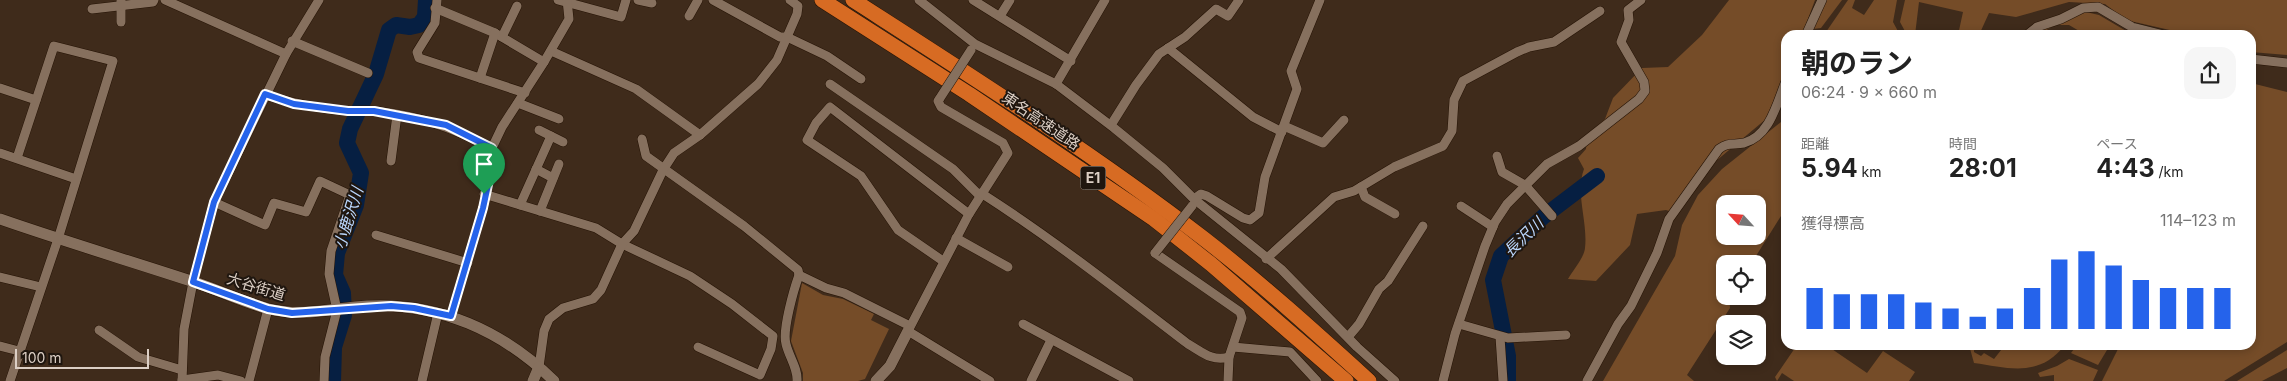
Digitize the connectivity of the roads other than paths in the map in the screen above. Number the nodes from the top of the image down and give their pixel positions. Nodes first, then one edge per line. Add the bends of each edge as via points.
1 (154, 0) edge
2 (166, 0) edge
3 (318, 0) edge
4 (626, 0) edge
5 (638, 0) edge
6 (698, 0) edge
7 (713, 0) edge
8 (790, 0) edge
9 (822, 0) edge
10 (853, 0) edge
11 (919, 0) edge
12 (972, 0) edge
13 (1010, 0) edge
14 (1105, 0) edge
15 (1239, 0) edge
16 (1320, 0) edge
17 (1641, 0) edge
18 (1822, 0) edge
19 (564, 1) edge
20 (121, 3) edge
21 (652, 3) dead end
22 (436, 4) edge
23 (517, 6) dead end
24 (92, 9) dead end
25 (1600, 11) dead end
26 (689, 16) dead end
27 (1000, 16) junction
28 (121, 22) dead end
29 (1808, 30) edge
30 (2033, 30) edge
31 (2144, 30) edge
32 (498, 35) junction
33 (787, 37) junction
34 (292, 41) junction
35 (973, 47) junction
36 (1168, 48) junction
37 (551, 51) junction
38 (286, 54) junction
39 (1071, 60) junction
40 (2256, 60) edge
41 (544, 62) junction
42 (2287, 63) edge
43 (368, 73) dead end
44 (480, 78) junction
45 (861, 79) dead end
46 (830, 84) dead end
47 (1056, 84) junction
48 (0, 88) edge
49 (525, 93) junction
50 (1781, 93) edge
51 (265, 94) junction
52 (36, 100) junction
53 (518, 103) junction
54 (397, 115) junction
55 (559, 119) dead end
56 (1344, 120) dead end
57 (1111, 125) junction
58 (1283, 129) junction
59 (539, 130) dead end
60 (700, 135) junction
61 (551, 136) junction
62 (642, 139) dead end
63 (563, 142) dead end
64 (492, 148) junction
65 (0, 153) edge
66 (1497, 156) dead end
67 (17, 158) junction
68 (391, 161) dead end
69 (559, 164) dead end
70 (536, 169) junction
71 (663, 170) junction
72 (553, 178) junction
73 (76, 179) junction
74 (1525, 185) junction
75 (1361, 187) junction
76 (484, 194) junction
77 (980, 194) junction
78 (214, 202) junction
79 (1194, 202) junction
80 (520, 205) junction
81 (1461, 206) dead end
82 (540, 211) junction
83 (1549, 213) dead end
84 (969, 214) junction
85 (1395, 214) dead end
86 (0, 219) edge
87 (1423, 226) dead end
88 (1493, 227) junction
89 (376, 235) dead end
90 (956, 238) junction
91 (58, 239) junction
92 (622, 244) junction
93 (1266, 258) junction
94 (943, 261) junction
95 (468, 263) junction
96 (1008, 267) dead end
97 (799, 275) junction
98 (0, 277) edge
99 (193, 282) junction
100 (41, 287) junction
101 (268, 309) junction
102 (338, 310) junction
103 (438, 313) junction
104 (451, 316) junction
105 (1023, 324) dead end
106 (1458, 324) junction
107 (909, 329) junction
108 (99, 330) dead end
109 (773, 336) junction
110 (1566, 336) dead end
111 (1348, 337) junction
112 (1503, 337) junction
113 (1052, 340) junction
114 (785, 342) junction
115 (0, 346) edge
116 (698, 347) dead end
117 (1233, 347) junction
118 (19, 351) junction
119 (1229, 357) junction
120 (539, 367) junction
121 (182, 370) junction
122 (182, 380) edge
123 (10, 381) edge
124 (241, 381) edge
125 (249, 381) edge
126 (324, 381) edge
127 (422, 381) edge
128 (532, 381) edge
129 (554, 381) edge
130 (797, 381) edge
131 (876, 381) edge
132 (990, 381) edge
133 (1031, 381) edge
134 (1130, 381) edge
135 (1228, 381) edge
136 (1317, 381) edge
137 (1346, 381) edge
138 (1369, 381) edge
139 (1395, 381) edge
140 (1443, 381) edge
141 (1503, 381) edge
142 (1587, 381) edge

1 - 20 street
2 - 38 street
3 - 34 street
4 - 19 street via 621,17
5 - 21 street
6 - 26 street
7 - 33 street via 780,37
8 - 33 street via 798,6 798,14
9 - 137 highway, 東名高速道路 / E1 via 969,94 1154,220 1211,264
10 - 138 highway, 東名高速道路 / E1 via 1064,138 1203,238 1308,325
11 - 35 street
12 - 27 street
13 - 27 street
14 - 39 street
15 - 36 street via 1228,16 1216,10
16 - 58 street via 1291,72 1297,89
17 - 74 street via 1628,10 1629,20 1620,42 1644,82 1645,91 1609,124 1547,164
18 - 29 street
19 - 37 street via 569,20
20 - 24 street
20 - 28 street
22 - 32 street
22 - 44 street via 435,23 417,52 419,58
23 - 32 street
25 - 75 street via 1554,42 1523,50 1463,81 1454,100 1452,131 1448,141
27 - 39 street
30 - 31 street via 2083,8 2098,7 2132,27
32 - 41 street
32 - 44 street
33 - 45 street via 827,56
33 - 60 street via 776,60 758,84
34 - 38 street
34 - 43 street
35 - 47 street
35 - 77 street, bridge via 938,101 941,107 1003,142 1008,154
36 - 57 street via 1159,54 1136,85
36 - 58 street via 1254,117
37 - 41 street
37 - 60 street via 636,89
38 - 51 street
39 - 47 street
40 - 42 street
41 - 49 street
44 - 49 street
46 - 77 street via 953,169
47 - 57 street
48 - 52 street
49 - 53 street
50 - 142 street via 1764,133 1744,143 1726,144 1718,150 1669,219 1632,306 1618,324
51 - 54 street via 294,104
51 - 78 street
52 - 67 street
52 - 73 street via 54,46 112,61
53 - 55 street
53 - 64 street
54 - 64 street via 446,125
54 - 68 street
56 - 58 street via 1324,143
57 - 79 street via 1163,168
58 - 79 street via 1265,177 1259,213 1255,218 1243,218 1201,194
59 - 61 street
60 - 71 street via 674,153
61 - 63 street
61 - 70 street
62 - 71 street via 646,156
64 - 76 street via 494,157
65 - 67 street
66 - 74 street via 1502,172
67 - 73 street
69 - 72 street
70 - 72 street
70 - 80 street
71 - 92 street via 634,231
71 - 97 street via 744,226 798,270
72 - 82 street
73 - 91 street
74 - 83 street
74 - 88 street via 1507,204
75 - 85 street via 1365,197
75 - 93 street via 1334,197
76 - 80 street
76 - 95 street
77 - 84 street
77 - 119 street via 1016,214 1188,344 1212,358
78 - 99 street
78 - 102 street via 265,224 274,202 306,212 320,181 350,195 331,251 329,274
79 - 93 street
79 - 117 street, bridge via 1155,253 1240,312 1242,318
80 - 82 street
81 - 88 street
82 - 92 street via 596,228
84 - 90 street
84 - 94 street via 830,108 816,123 807,140 861,176 898,230
86 - 91 street, 大谷街道
87 - 111 street
88 - 106 street
89 - 95 street
90 - 94 street
90 - 96 street
91 - 99 street, 大谷街道
91 - 100 street
92 - 109 street via 690,276
92 - 120 street via 601,290 593,299 563,308 550,319 544,331
93 - 111 street
94 - 107 street
95 - 104 street
97 - 107 street via 844,293
97 - 114 street via 792,294
98 - 100 street
99 - 101 street, 大谷街道
99 - 121 street via 184,329
100 - 118 street
101 - 102 street, 大谷街道 via 292,313
101 - 125 street
102 - 103 street, 大谷街道 via 391,306
102 - 126 street via 325,357
103 - 104 street, 大谷街道
103 - 127 street
104 - 120 street, 大谷街道 via 488,331
105 - 113 street
106 - 112 street
106 - 140 street
107 - 131 street via 890,366
107 - 132 street
108 - 121 street via 138,357
109 - 114 street
109 - 116 street via 760,375
110 - 112 street
111 - 139 street
112 - 141 street
113 - 133 street
113 - 134 street
114 - 130 street via 798,374
115 - 118 street
117 - 119 street
117 - 136 street via 1290,352
118 - 123 street
119 - 135 street
120 - 128 street
120 - 129 street, 大谷街道
121 - 122 street
122 - 124 street via 218,375

